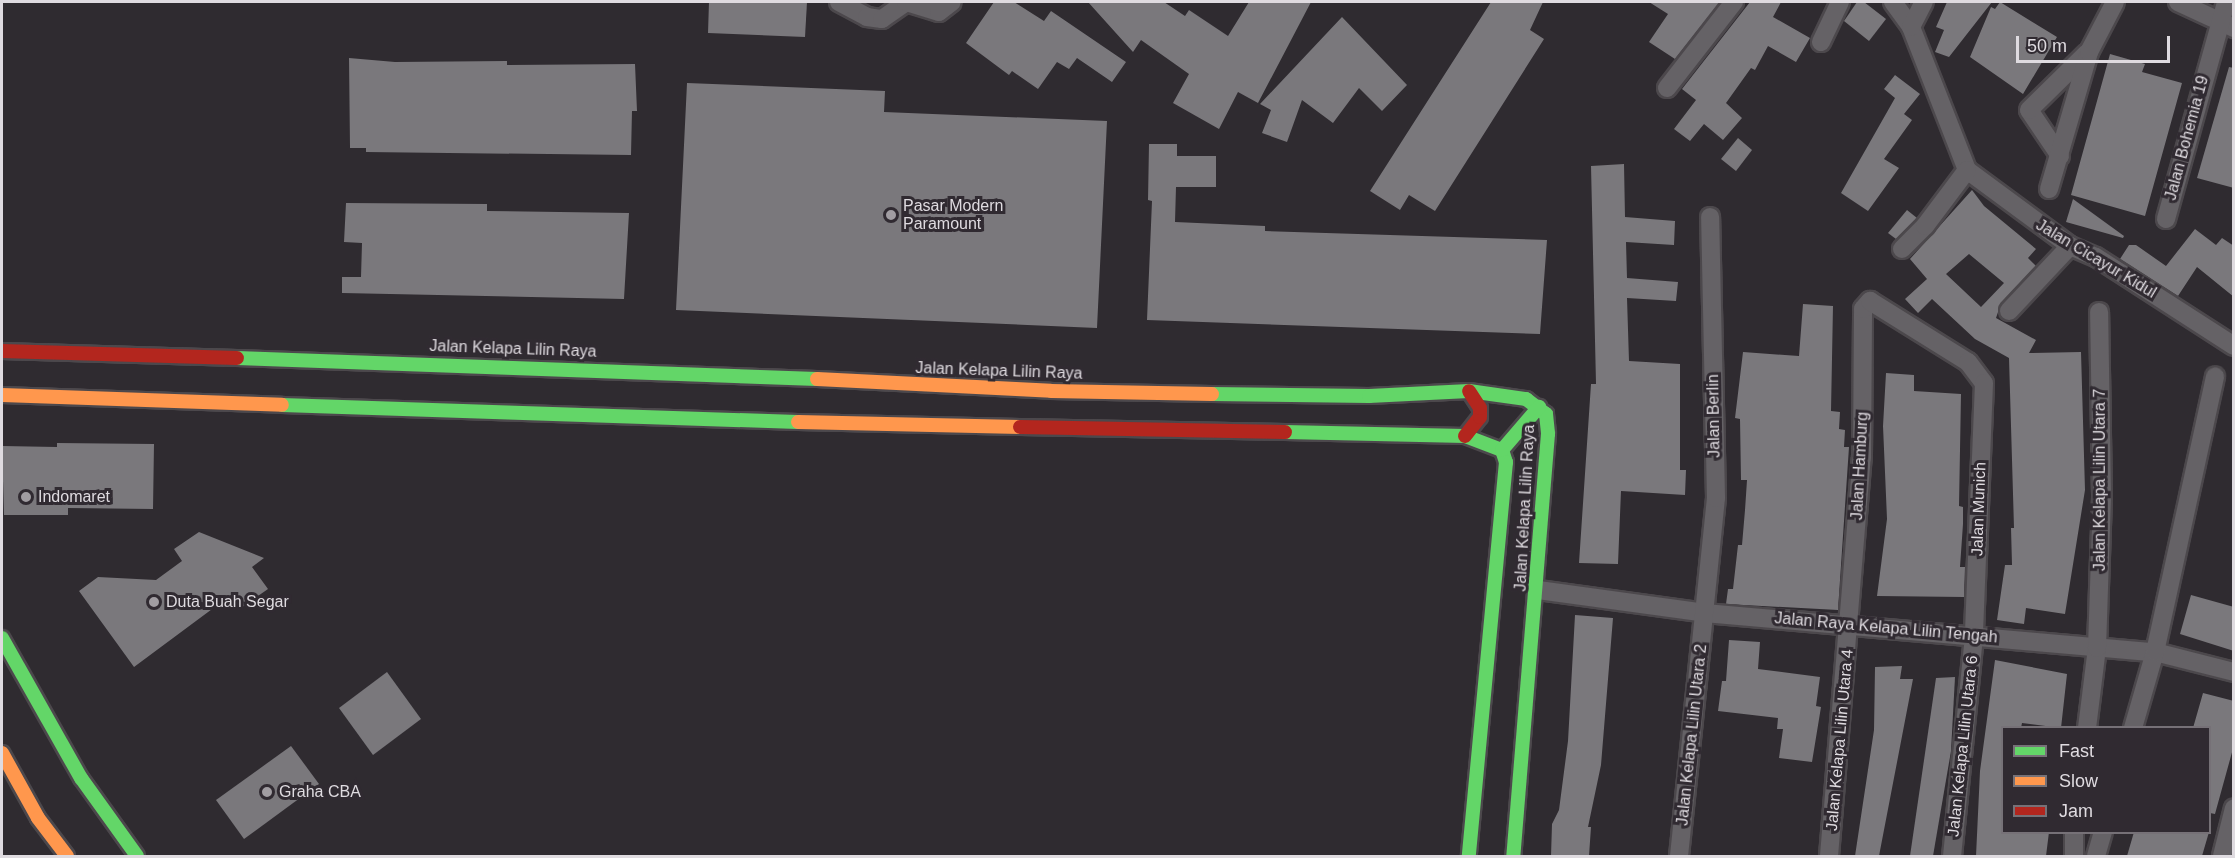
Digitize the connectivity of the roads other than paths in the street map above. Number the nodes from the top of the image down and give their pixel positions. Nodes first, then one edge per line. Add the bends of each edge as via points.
1 (839, 2) edge
2 (952, 2) edge
3 (1734, 2) edge
4 (1840, 2) edge
5 (1893, 2) edge
6 (1924, 2) edge
7 (2109, 3) edge
8 (2187, 4) edge
9 (2228, 4) edge
10 (2226, 26) edge
11 (1911, 27) junction
12 (1821, 42) dead end
13 (2089, 52) junction
14 (1667, 88) dead end
15 (2060, 156) junction
16 (1967, 170) junction
17 (2049, 189) dead end
18 (1710, 218) dead end
19 (2166, 219) dead end
20 (2070, 246) junction
21 (1902, 249) dead end
22 (2008, 311) dead end
23 (2099, 312) dead end
24 (2234, 346) edge
25 (2, 351) edge
26 (2215, 376) dead end
27 (1984, 383) joint
28 (1469, 391) junction
29 (2, 395) edge
30 (1539, 407) junction
31 (1465, 436) junction
32 (1502, 450) junction
33 (1538, 590) junction
34 (1705, 613) junction
35 (1850, 624) junction
36 (1974, 636) junction
37 (2, 638) edge
38 (2097, 648) junction
39 (2155, 651) junction
40 (2234, 672) edge
41 (2087, 726) edge
42 (2134, 726) edge
43 (2, 753) edge
44 (2234, 808) edge
45 (2074, 834) edge
46 (2102, 834) edge
47 (68, 856) edge
48 (137, 856) edge
49 (1469, 856) edge
50 (1513, 856) edge
51 (1679, 856) edge
52 (1829, 856) edge
53 (1952, 856) edge
54 (2074, 856) edge
55 (2096, 856) edge
56 (2222, 856) edge

1 - 2 street via 867,17 882,19 906,2 939,12
3 - 14 street
4 - 12 street
5 - 11 street
6 - 11 street
7 - 13 street
8 - 9 street
8 - 10 street
9 - 10 street, Jalan Bohemia 19
10 - 19 street, Jalan Bohemia 19
11 - 16 street
13 - 15 street
13 - 15 street via 2030,110
15 - 17 street
16 - 20 street, Jalan Cicayur Kidul
16 - 21 street via 1925,226
18 - 34 street, Jalan Berlin via 1716,498
20 - 22 street
20 - 24 street, Jalan Cicayur Kidul via 2096,257
23 - 38 street, Jalan Kelapa Lilin Utara 7 via 2102,496
25 - 28 street, Jalan Kelapa Lilin Raya via 612,369 1052,391 1370,396
26 - 39 street
27 - 35 street, Jalan Hamburg via 1968,362 1870,301 1863,309 1862,458
27 - 36 street, Jalan Munich
28 - 30 street, Jalan Kelapa Lilin Raya via 1526,399
28 - 31 street via 1480,408 1480,417
29 - 31 street, Jalan Kelapa Lilin Raya via 814,423
30 - 32 street
30 - 33 street, Jalan Kelapa Lilin Raya via 1546,414 1548,434
31 - 32 street, Jalan Kelapa Lilin Raya
32 - 49 street, Jalan Kelapa Lilin Raya via 1506,462
33 - 34 street, Jalan Raya Kelapa Lilin Tengah
33 - 50 street, Jalan Kelapa Lilin Raya
34 - 35 street, Jalan Raya Kelapa Lilin Tengah
34 - 51 street, Jalan Kelapa Lilin Utara 2
35 - 36 street, Jalan Raya Kelapa Lilin Tengah
35 - 52 street, Jalan Kelapa Lilin Utara 4
36 - 38 street, Jalan Raya Kelapa Lilin Tengah
36 - 53 street, Jalan Kelapa Lilin Utara 6
37 - 48 street via 81,778
38 - 39 street, Jalan Raya Kelapa Lilin Tengah
38 - 41 street, Jalan Kelapa Lilin Utara 7
39 - 40 street, Jalan Raya Kelapa Lilin Tengah
39 - 42 street
43 - 47 street via 38,818
44 - 56 street
45 - 54 street
46 - 55 street

